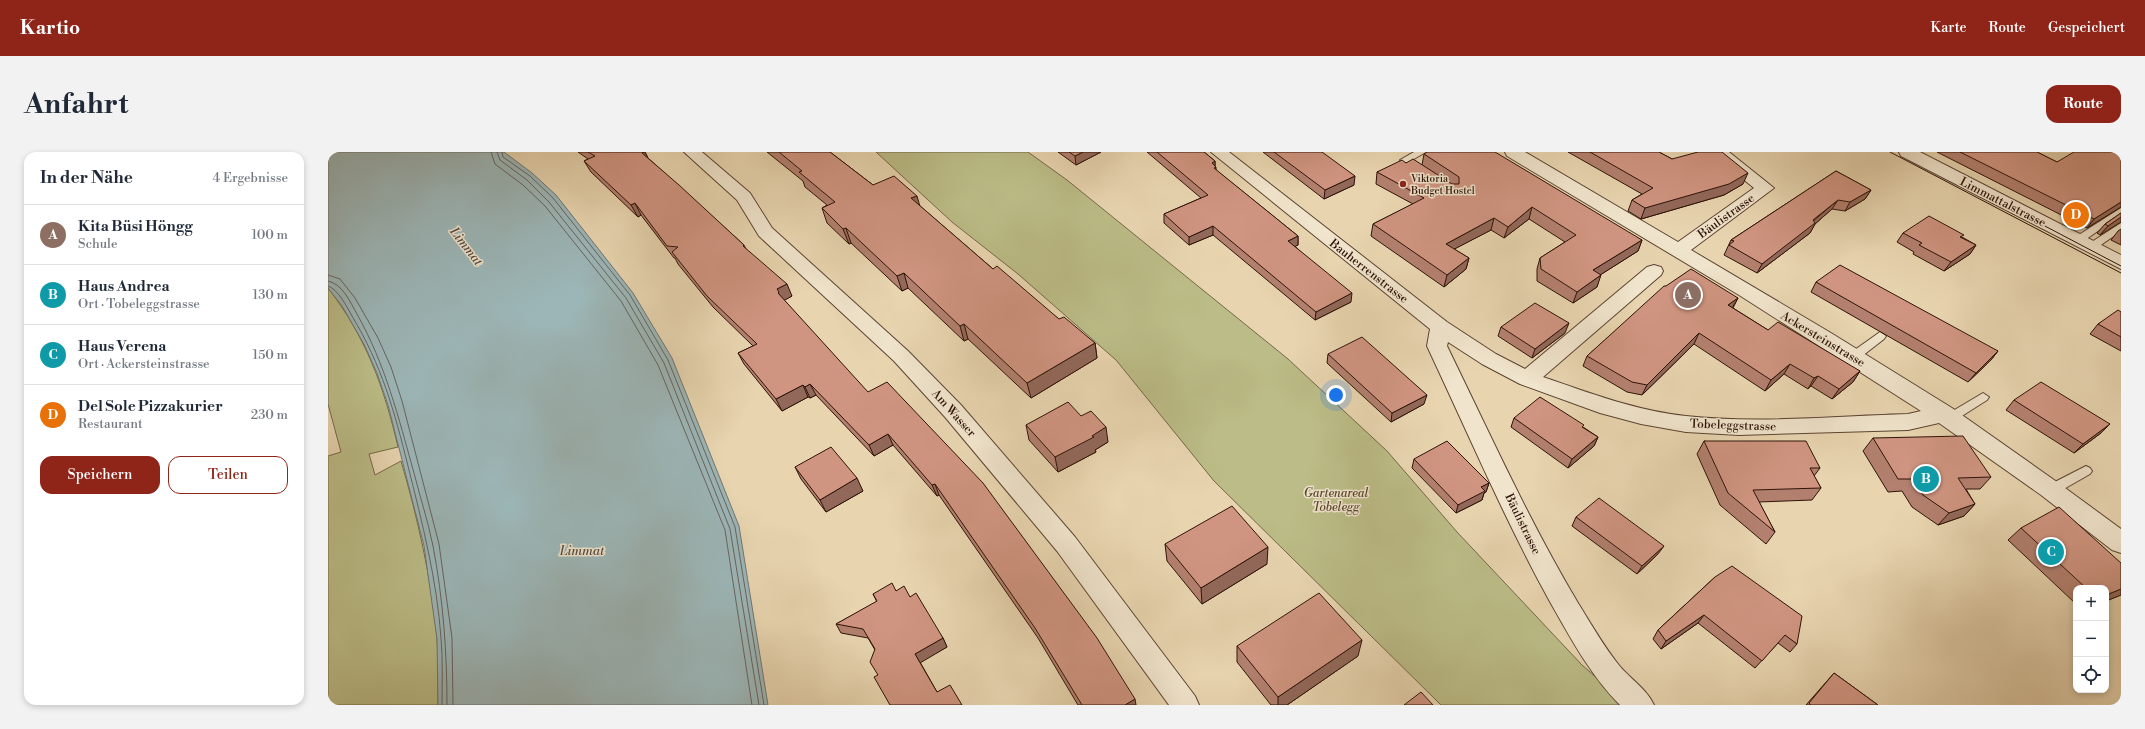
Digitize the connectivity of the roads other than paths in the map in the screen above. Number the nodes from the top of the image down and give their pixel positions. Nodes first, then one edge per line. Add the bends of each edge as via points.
1 (692, 152) edge
2 (1219, 152) edge
3 (1421, 152) edge
4 (1513, 152) edge
5 (1718, 152) edge
6 (1907, 152) edge
7 (1429, 176) edge
8 (2121, 211) edge
9 (2121, 226) edge
10 (2084, 244) junction
11 (1677, 251) junction
12 (2121, 263) edge
13 (1654, 271) dead end
14 (1440, 327) junction
15 (1880, 336) dead end
16 (1853, 357) junction
17 (1527, 379) junction
18 (1983, 397) dead end
19 (1947, 416) junction
20 (2086, 471) dead end
21 (2051, 490) junction
22 (2121, 543) edge
23 (1185, 705) edge
24 (1640, 705) edge

1 - 23 street, Am Wasser via 744,197 765,232 901,356 953,410 1066,544
2 - 14 street, Bauherrenstrasse
3 - 7 lane via 1405,160
4 - 11 street, Ackersteinstrasse
5 - 11 street, Bäulistrasse via 1765,188
6 - 10 street, Limmattalstrasse
8 - 10 lane
9 - 10 lane
10 - 12 street, Limmattalstrasse
11 - 16 street, Ackersteinstrasse
13 - 17 street
14 - 17 street, Bauherrenstrasse via 1489,359
14 - 24 street, Bäulistrasse via 1438,346 1544,568 1596,656
15 - 16 lane
16 - 19 street, Ackersteinstrasse
17 - 19 street, Tobeleggstrasse via 1600,405 1686,424 1739,427 1908,422
18 - 19 lane
19 - 21 street, Ackersteinstrasse
20 - 21 lane
21 - 22 street, Ackersteinstrasse

